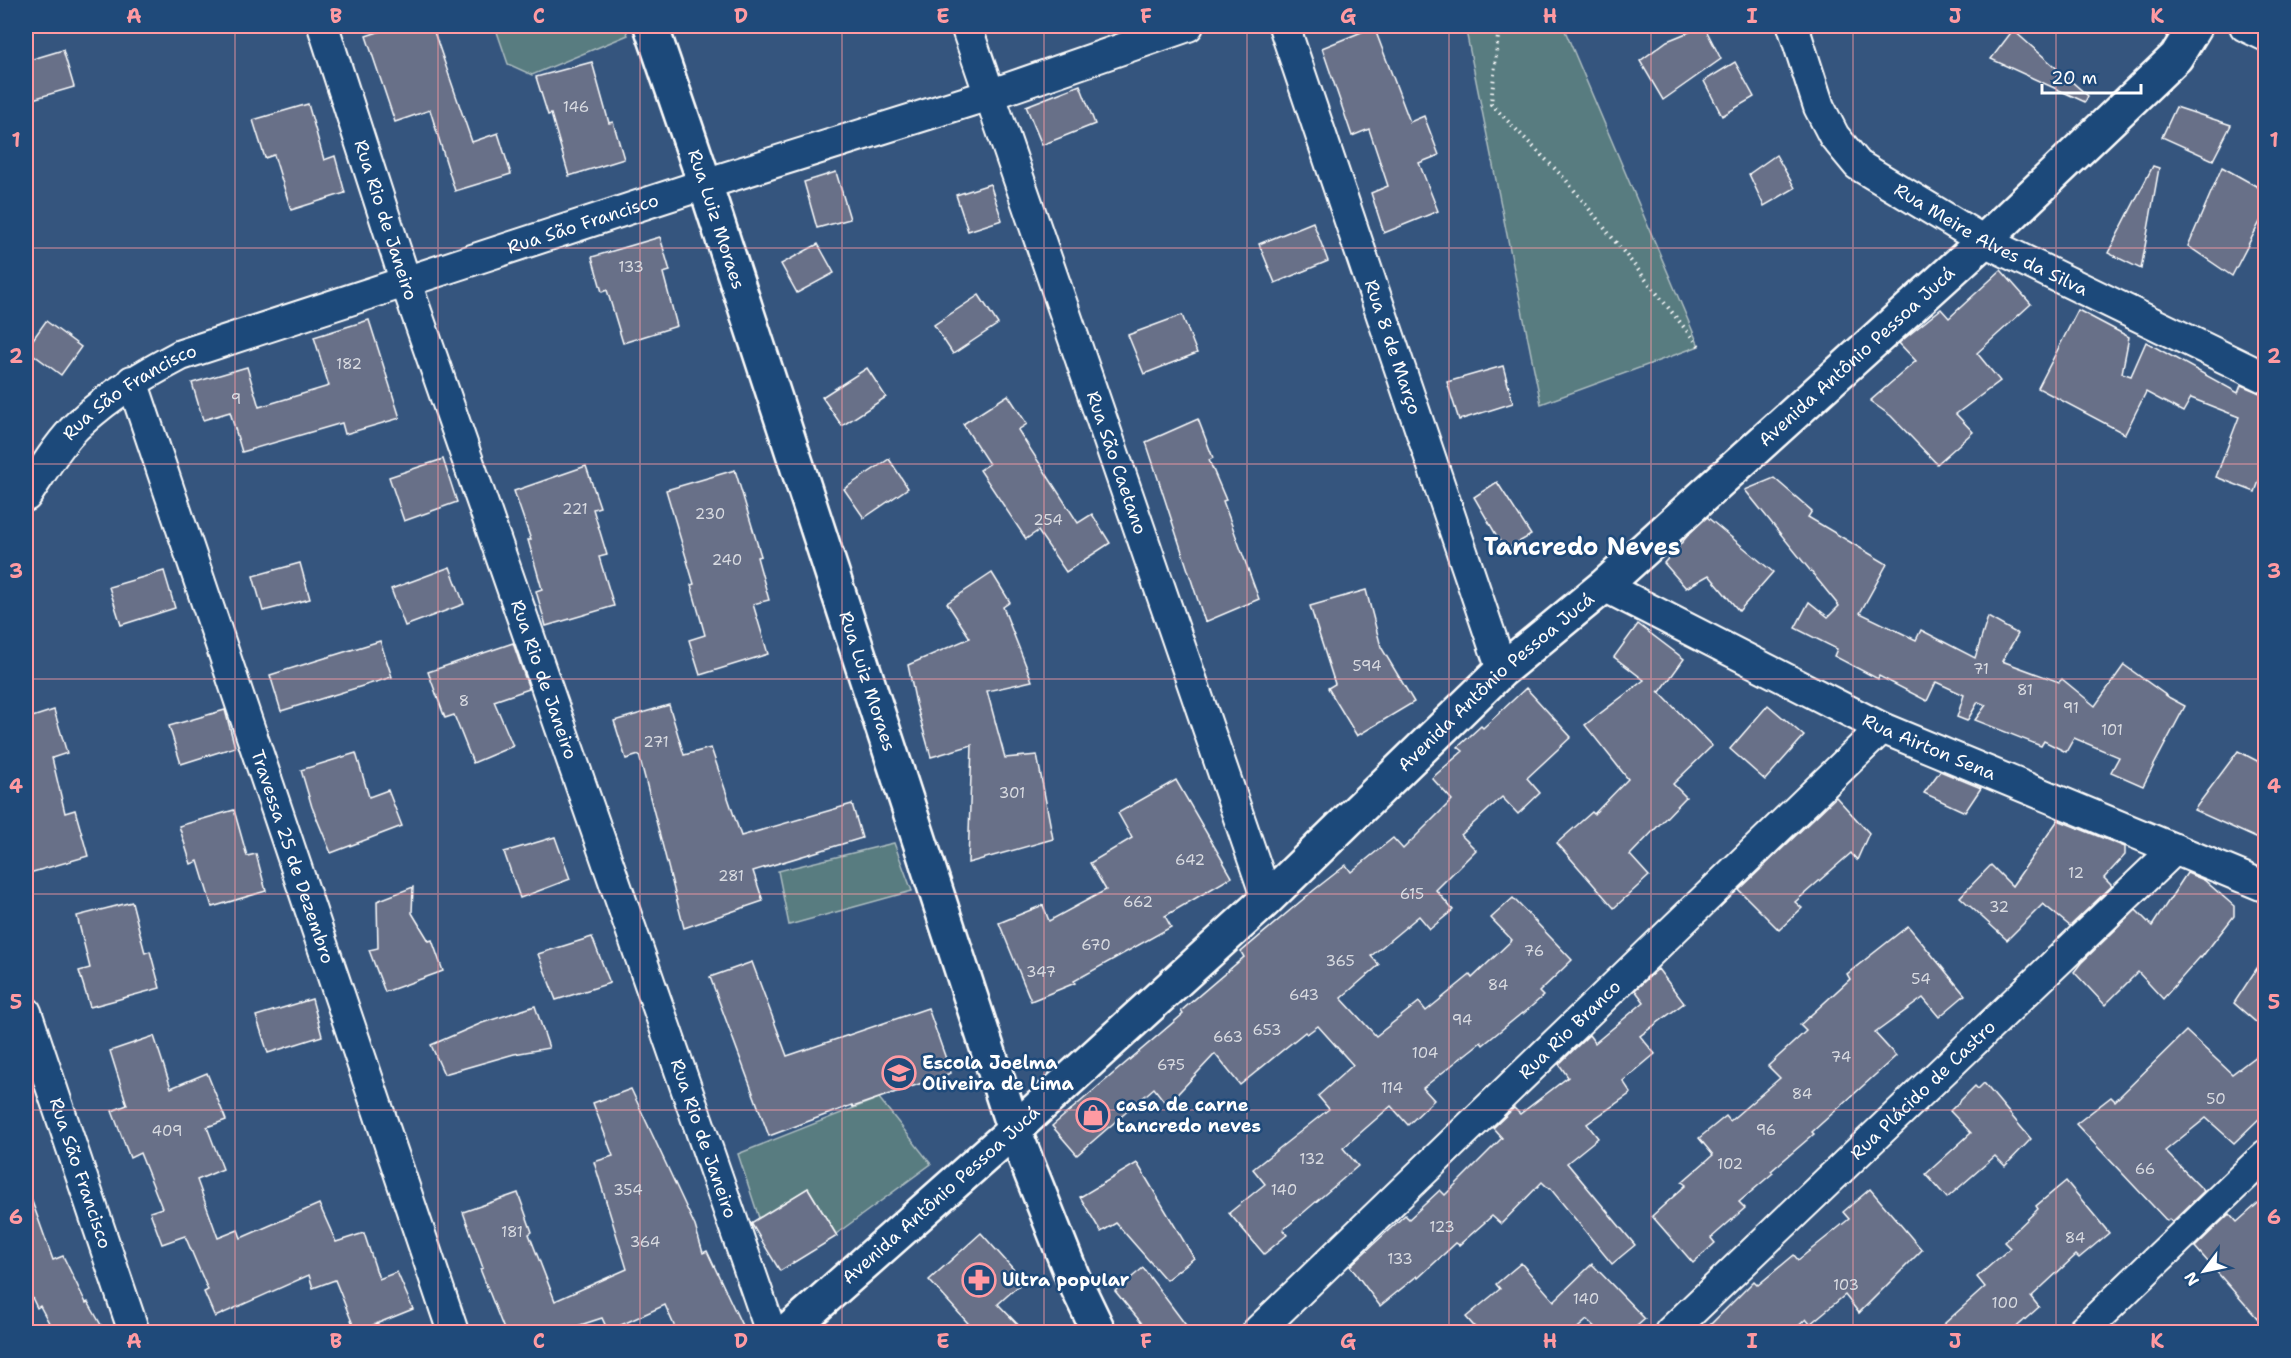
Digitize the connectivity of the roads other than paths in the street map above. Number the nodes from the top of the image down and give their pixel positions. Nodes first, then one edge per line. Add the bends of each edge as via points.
1 (323, 26) edge
2 (651, 26) edge
3 (966, 26) edge
4 (1188, 26) edge
5 (1284, 26) edge
6 (1793, 26) edge
7 (2196, 26) edge
8 (2245, 26) edge
9 (2265, 36) edge
10 (989, 95) junction
11 (705, 184) junction
12 (1984, 241) junction
13 (405, 280) junction
14 (2265, 378) edge
15 (132, 381) junction
16 (26, 496) edge
17 (1604, 586) junction
18 (1502, 670) junction
19 (1882, 728) junction
20 (2175, 849) junction
21 (2265, 887) edge
22 (1267, 899) junction
23 (26, 1012) edge
24 (1014, 1130) junction
25 (2265, 1155) edge
26 (134, 1332) edge
27 (453, 1332) edge
28 (771, 1332) edge
29 (787, 1332) edge
30 (1099, 1332) edge
31 (1257, 1332) edge
32 (1670, 1332) edge
33 (2082, 1332) edge

1 - 13 street, Rua Rio de Janeiro
2 - 11 street, Rua Luiz Moraes
3 - 10 street, Rua São Caetano
4 - 10 street, Rua São Francisco
5 - 18 street, Rua 8 de Março
6 - 12 street, Rua Meire Alves da Silva via 1819,107 1834,136 1858,165
7 - 12 street, Avenida Antônio Pessoa Jucá via 2176,57
8 - 9 street
10 - 11 street, Rua São Francisco
10 - 22 street, Rua São Caetano
11 - 13 street, Rua São Francisco
11 - 24 street, Rua Luiz Moraes
12 - 14 street, Rua Meire Alves da Silva
12 - 17 street, Avenida Antônio Pessoa Jucá
13 - 15 street, Rua São Francisco via 181,355
13 - 28 street, Rua Rio de Janeiro
15 - 16 street, Rua São Francisco via 79,423
15 - 27 street, Travessa 25 de Dezembro
17 - 18 street, Avenida Antônio Pessoa Jucá
17 - 19 street, Rua Airton Sena
18 - 22 street, Avenida Antônio Pessoa Jucá
19 - 20 street, Rua Airton Sena
19 - 31 street, Rua Rio Branco
20 - 21 street, Rua Airton Sena
20 - 32 street, Rua Plácido de Castro
22 - 24 street, Avenida Antônio Pessoa Jucá
23 - 26 street, Rua São Francisco
24 - 29 street, Avenida Antônio Pessoa Jucá
24 - 30 street, Rua Luiz Moraes via 1073,1278
25 - 33 street

